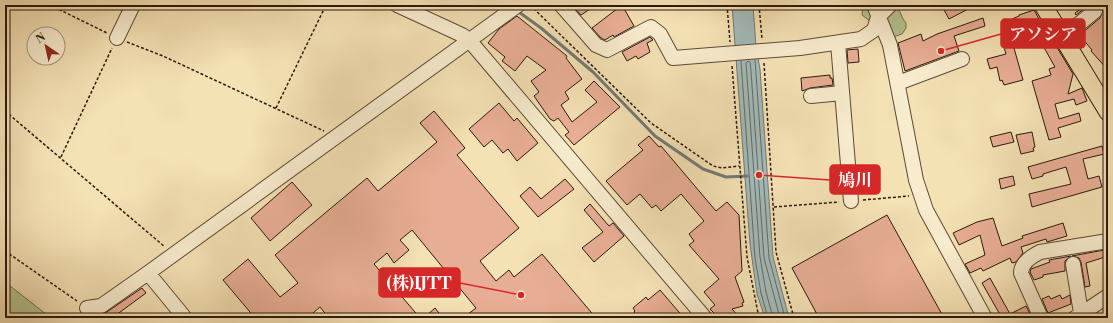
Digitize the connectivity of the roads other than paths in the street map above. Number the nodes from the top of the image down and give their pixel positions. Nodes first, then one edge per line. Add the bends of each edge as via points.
1 (133, 5) edge
2 (397, 5) edge
3 (561, 5) edge
4 (890, 5) edge
5 (1043, 5) edge
6 (514, 8) edge
7 (876, 11) edge
8 (1095, 11) dead end
9 (1063, 37) junction
10 (117, 38) road end
11 (469, 40) junction
12 (838, 42) junction
13 (962, 59) dead end
14 (898, 83) junction
15 (842, 93) junction
16 (811, 96) dead end
17 (1107, 107) edge
18 (851, 201) dead end
19 (1108, 241) edge
20 (1073, 264) dead end
21 (148, 273) junction
22 (1108, 296) edge
23 (87, 308) road end
24 (1078, 316) edge
25 (185, 318) edge
26 (705, 318) edge
27 (985, 318) edge
28 (1041, 318) edge

1 - 10 street
2 - 11 street
3 - 12 street via 596,45 607,50 651,27 660,34 673,58
4 - 7 street
5 - 9 main road
6 - 11 street
7 - 12 street via 874,30 868,35 861,39
7 - 14 street via 890,45
8 - 9 street
9 - 17 main road
11 - 21 street
11 - 26 street
12 - 15 street
13 - 14 street
14 - 27 street via 916,180 926,210
15 - 16 street
15 - 18 street
19 - 28 street via 1040,252 1023,266 1021,273
20 - 24 street
21 - 23 street via 101,306
21 - 25 street
22 - 24 street

